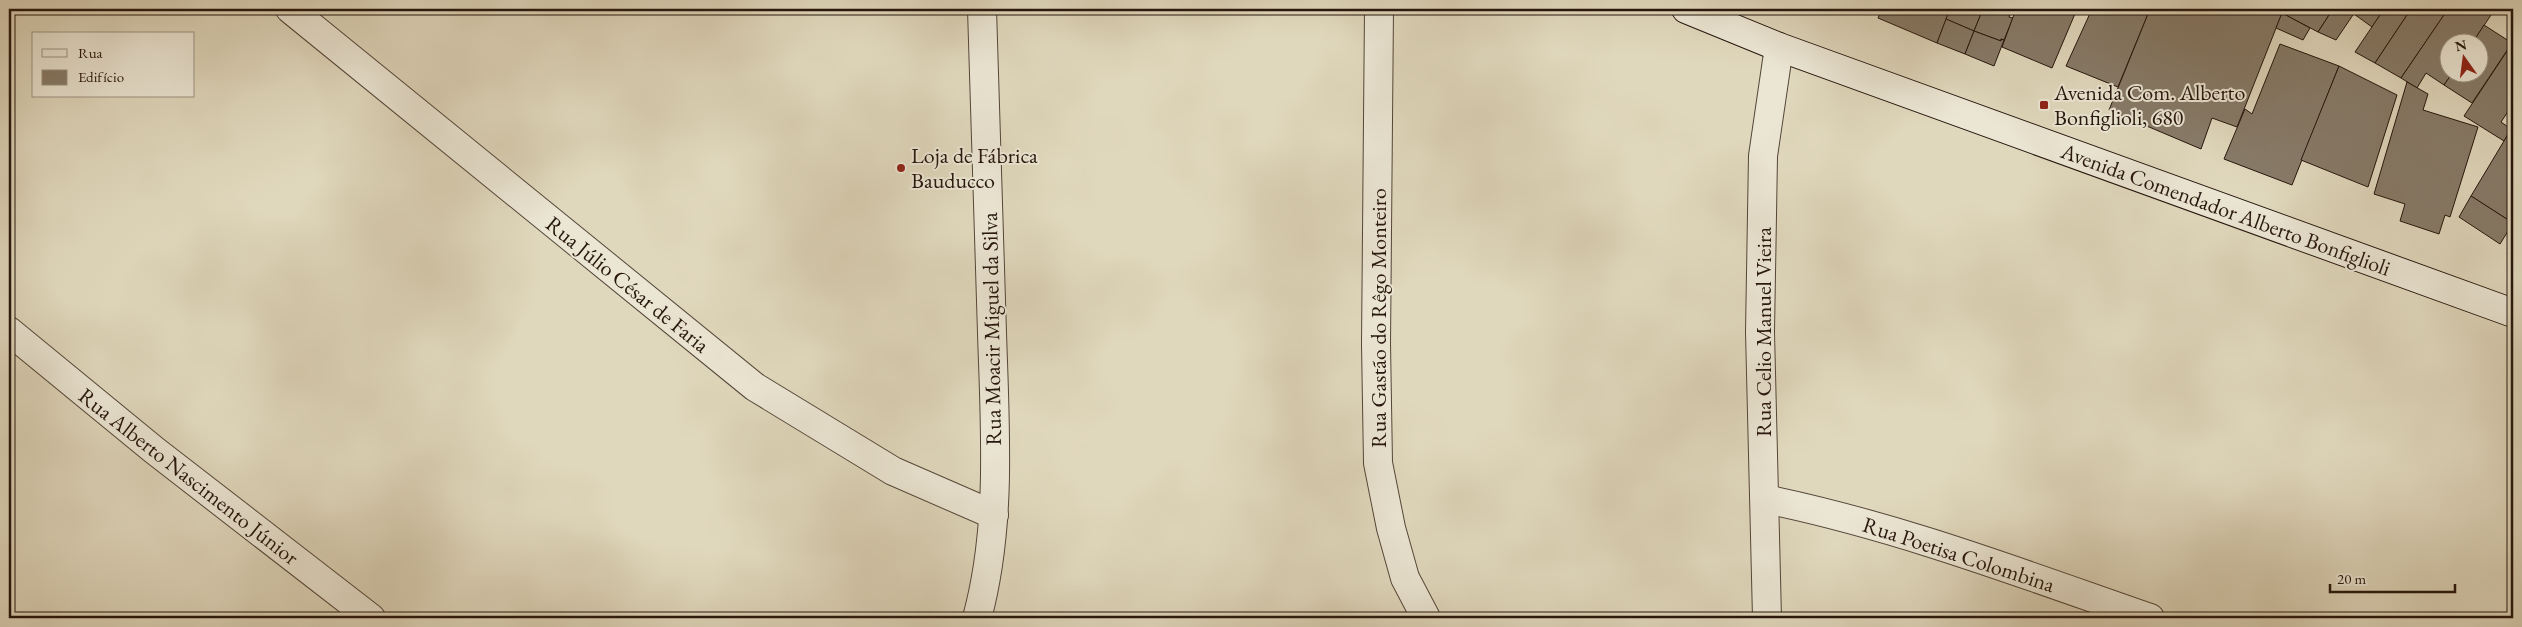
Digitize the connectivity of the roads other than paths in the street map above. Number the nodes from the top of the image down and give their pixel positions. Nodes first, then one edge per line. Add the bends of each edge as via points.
1 (290, 9) edge
2 (982, 9) edge
3 (1379, 9) edge
4 (1686, 9) edge
5 (1779, 46) junction
6 (2513, 313) edge
7 (9, 331) edge
8 (1765, 499) junction
9 (994, 515) junction
10 (372, 618) edge
11 (977, 618) edge
12 (1426, 618) edge
13 (1767, 618) edge
14 (2150, 618) edge

1 - 9 street, Rua Júlio César de Faria via 755,387 893,471
2 - 9 street, Rua Moacir Miguel da Silva via 995,435
3 - 12 street, Rua Gastão do Rêgo Monteiro via 1378,463 1405,578
4 - 5 street, Avenida Comendador Alberto Bonfiglioli
5 - 6 street, Avenida Comendador Alberto Bonfiglioli
5 - 8 street, Rua Celio Manuel Vieira via 1763,156 1760,332
7 - 10 street, Rua Alberto Nascimento Júnior via 154,450
8 - 13 street, Rua Celio Manuel Vieira
8 - 14 street, Rua Poetisa Colombina via 1817,509 1896,532
9 - 11 street, Rua Moacir Miguel da Silva via 984,591

